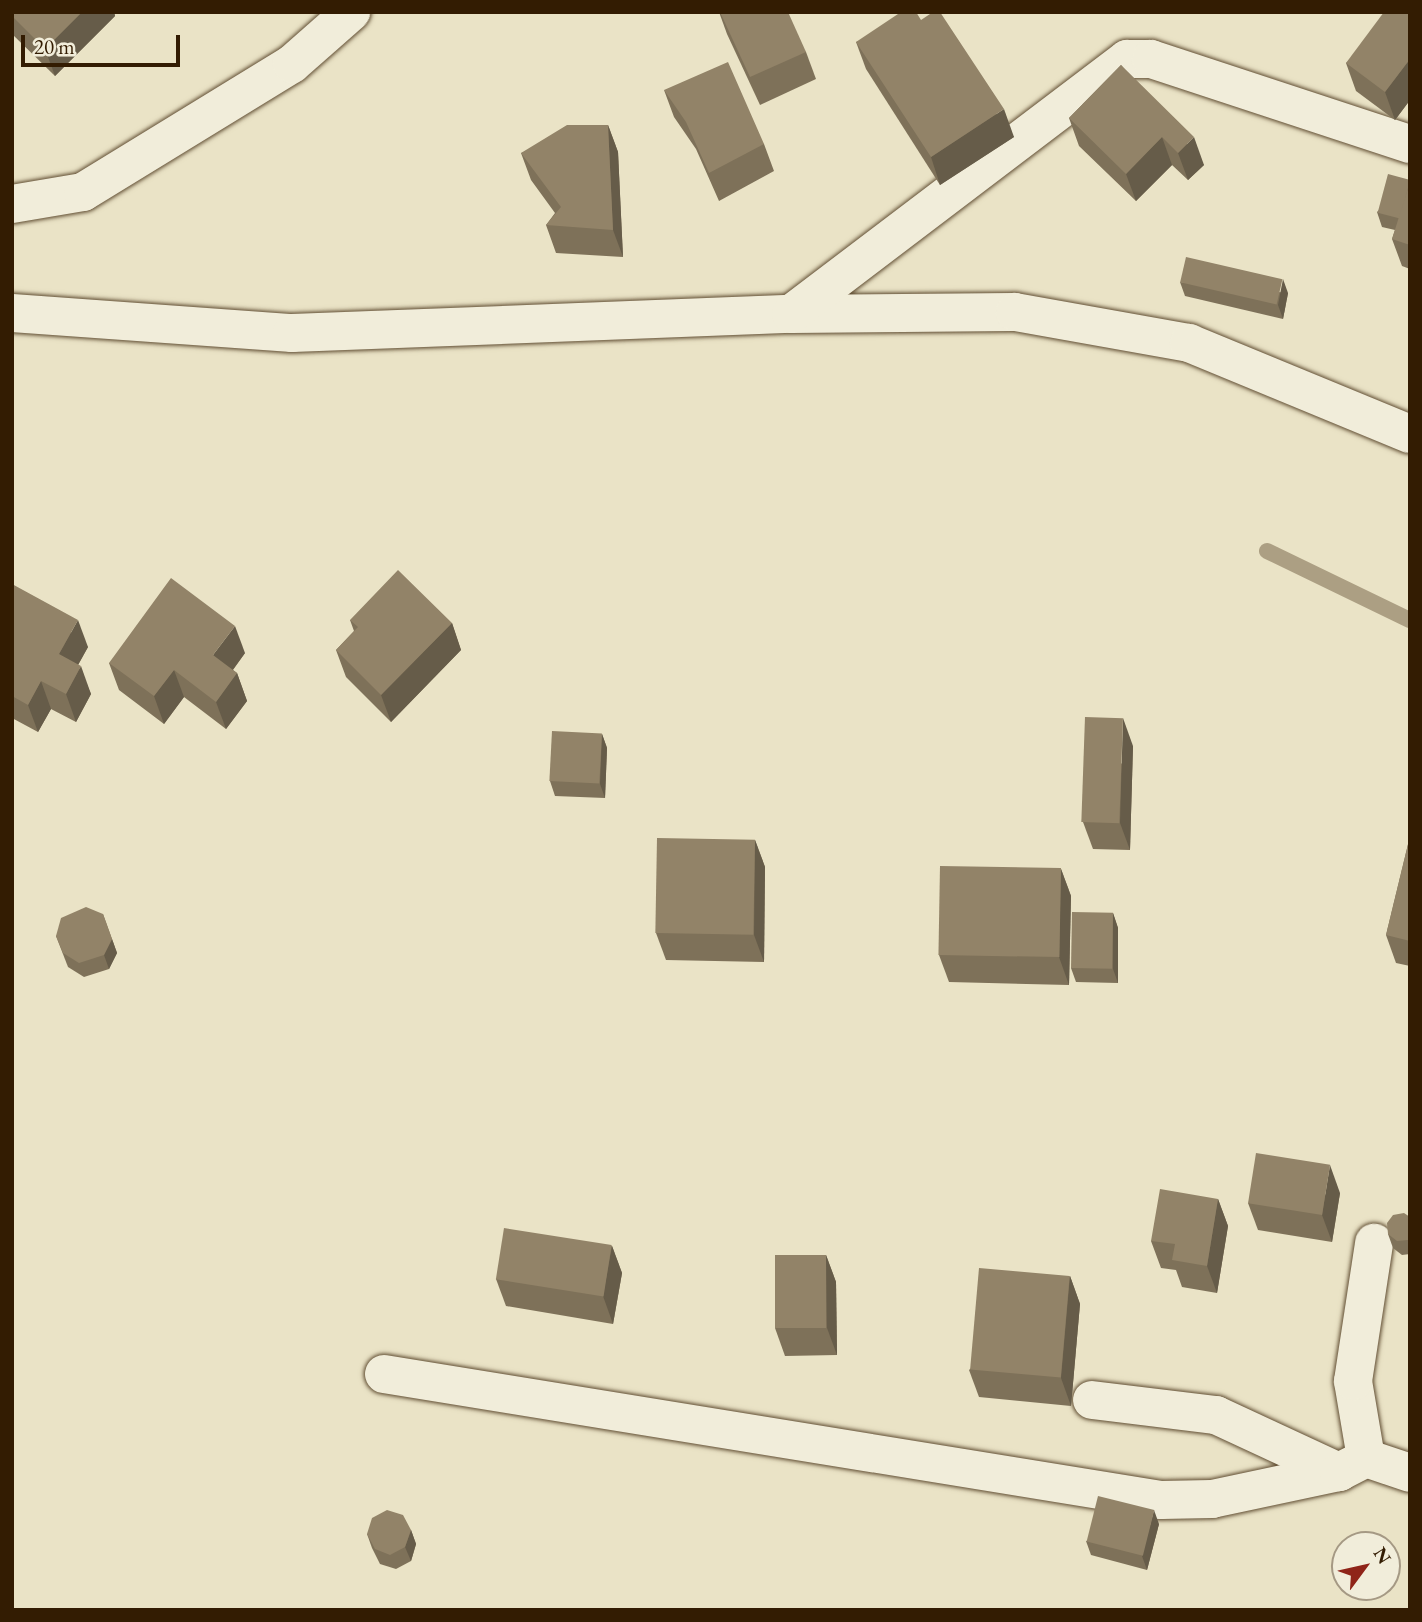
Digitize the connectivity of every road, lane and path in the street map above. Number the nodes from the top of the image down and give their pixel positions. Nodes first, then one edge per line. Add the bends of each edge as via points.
1 (351, 12) edge
2 (1410, 144) edge
3 (12, 204) edge
4 (12, 313) edge
5 (791, 314) junction
6 (1410, 434) edge
7 (1374, 1243) dead end
8 (384, 1374) dead end
9 (1092, 1400) dead end
10 (1352, 1465) junction
11 (1410, 1474) edge

1 - 3 street via 292,64 83,192
2 - 5 street via 1151,59 1126,59
4 - 5 street via 292,333
5 - 6 street via 1015,312 1189,343
7 - 10 street via 1353,1381
8 - 10 street via 1161,1500 1212,1499
9 - 10 street via 1216,1415
10 - 11 street

